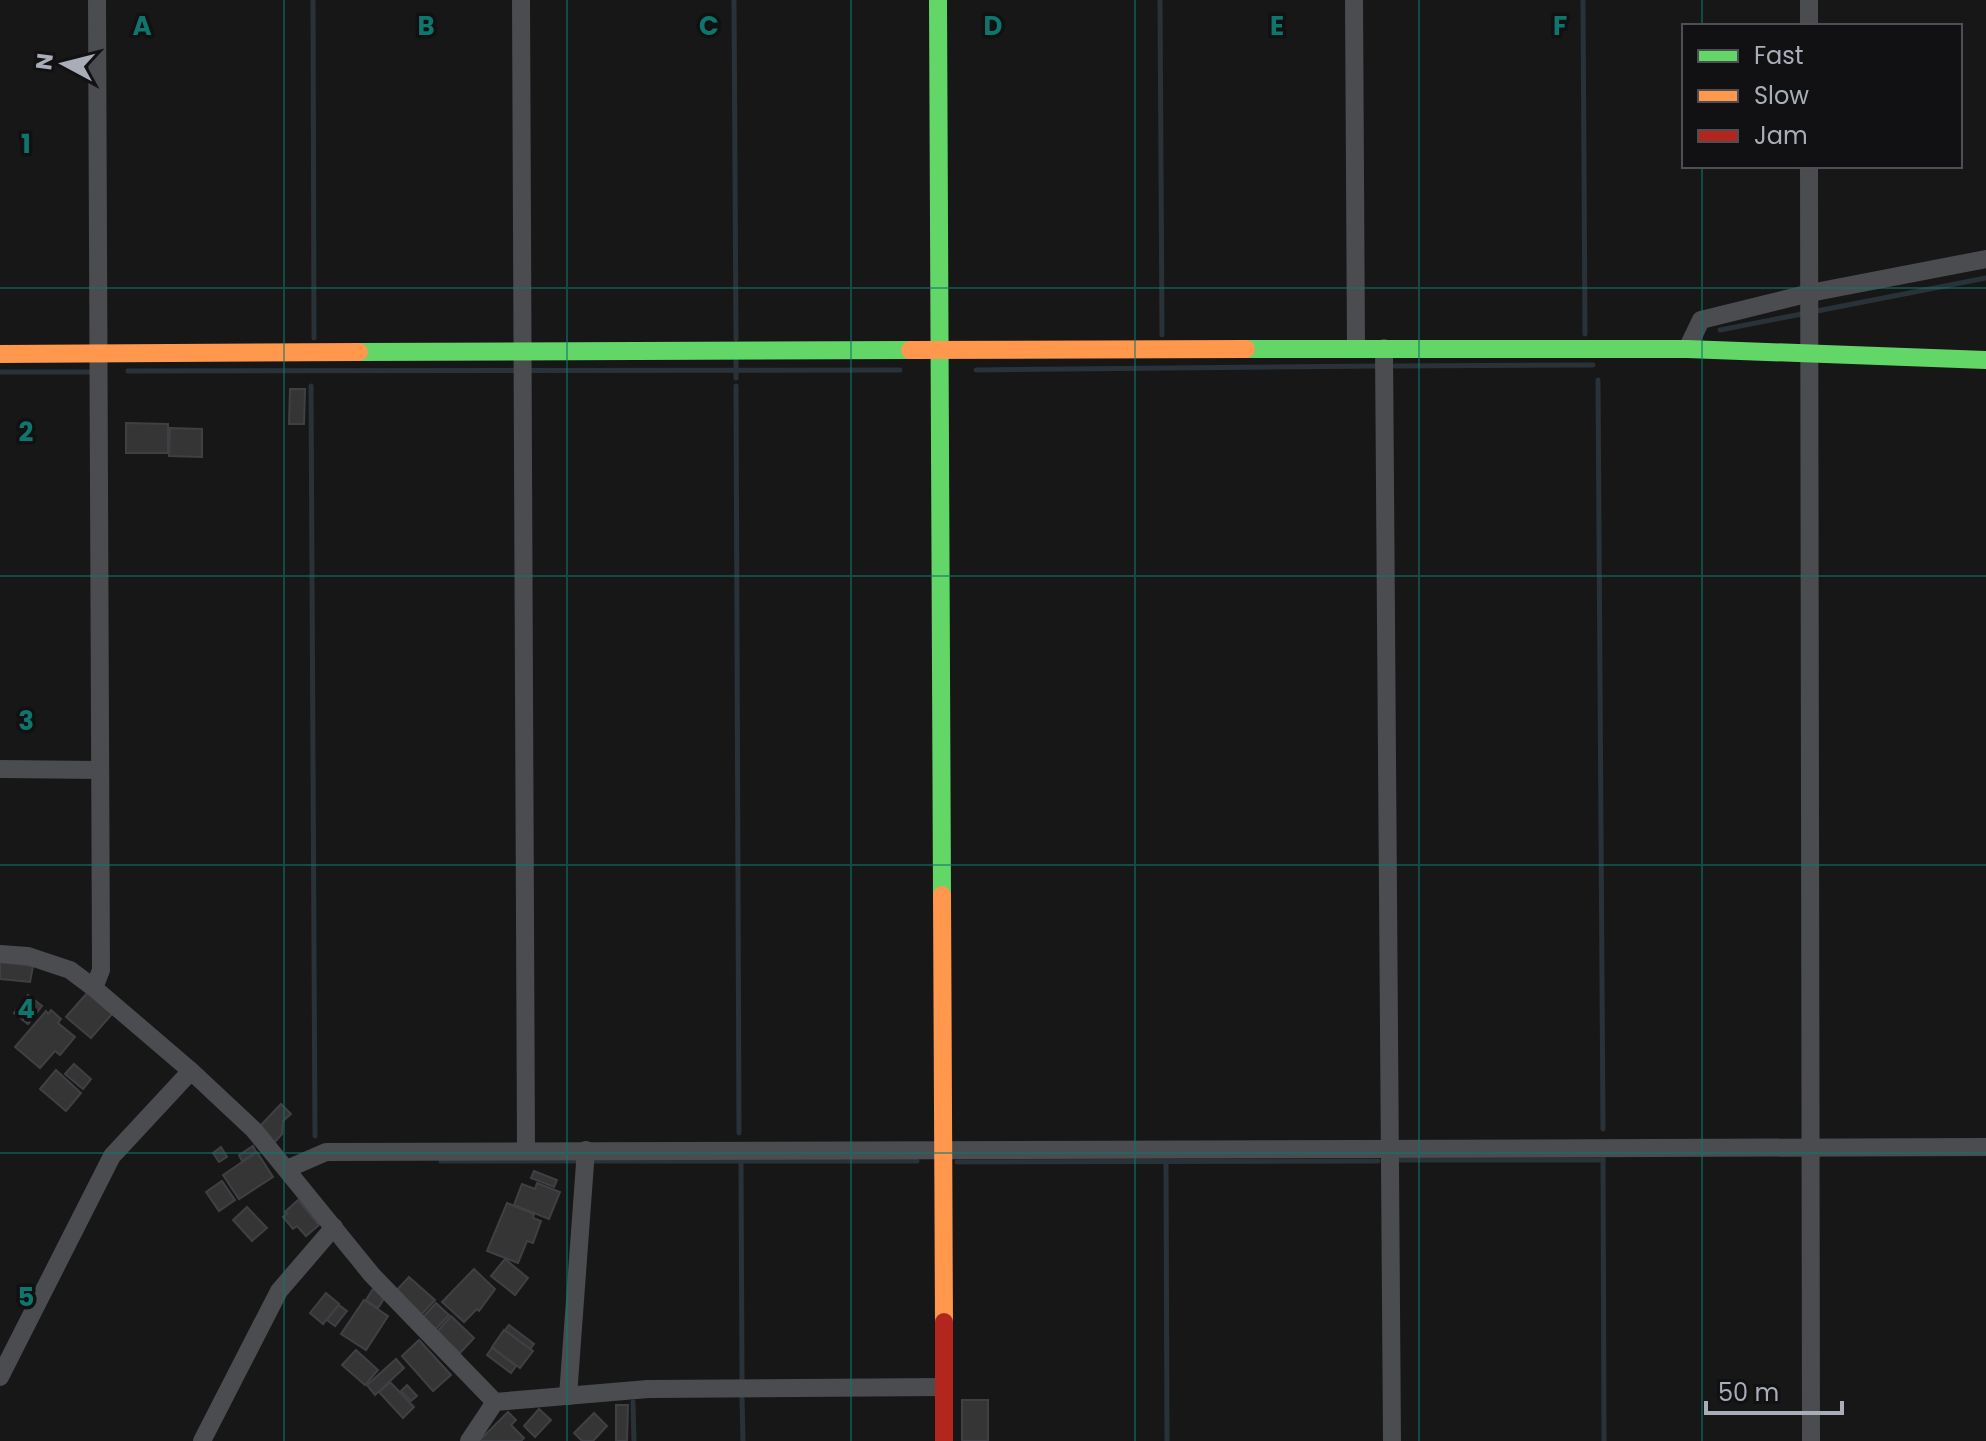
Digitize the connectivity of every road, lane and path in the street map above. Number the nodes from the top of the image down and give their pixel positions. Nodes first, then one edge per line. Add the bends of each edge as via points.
1 (97, 0) edge
2 (521, 0) edge
3 (938, 0) edge
4 (1354, 0) edge
5 (1809, 0) edge
6 (1809, 24) edge
7 (1809, 168) edge
8 (1986, 259) edge
9 (1810, 306) junction
10 (1356, 348) junction
11 (1384, 348) junction
12 (1687, 349) junction
13 (938, 351) junction
14 (99, 353) junction
15 (1810, 353) junction
16 (0, 354) edge
17 (1986, 360) edge
18 (522, 365) junction
19 (0, 769) edge
20 (100, 770) junction
21 (0, 954) edge
22 (94, 988) junction
23 (191, 1071) junction
24 (1812, 1147) junction
25 (1986, 1147) edge
26 (943, 1149) junction
27 (526, 1150) junction
28 (586, 1150) junction
29 (1390, 1150) junction
30 (287, 1169) junction
31 (334, 1227) junction
32 (8, 1342) edge
33 (0, 1377) edge
34 (944, 1387) junction
35 (568, 1396) junction
36 (495, 1402) junction
37 (202, 1441) edge
38 (469, 1441) edge
39 (944, 1441) edge
40 (1392, 1441) edge
41 (1811, 1441) edge

1 - 14 street
2 - 18 street
3 - 13 street
4 - 10 street
5 - 6 street
7 - 9 street
8 - 9 street
9 - 12 street via 1701,320
9 - 15 street
10 - 11 street
10 - 13 street
11 - 12 street
11 - 29 street
12 - 15 street
13 - 18 street
13 - 26 street
14 - 16 street
14 - 18 street
14 - 20 street
15 - 17 street
15 - 24 street
18 - 27 street
19 - 20 street
20 - 22 street via 101,970
21 - 22 street via 28,956 70,970
22 - 23 street
23 - 30 street
23 - 32 street via 112,1156
24 - 25 street
24 - 29 street
24 - 41 street
26 - 28 street
26 - 29 street
26 - 34 street
27 - 28 street
27 - 30 street via 326,1152
28 - 35 street
29 - 40 street
30 - 31 street
31 - 36 street via 372,1275
31 - 37 street via 279,1291
32 - 33 street
34 - 35 street via 648,1389
34 - 39 street
35 - 36 street
36 - 38 street

